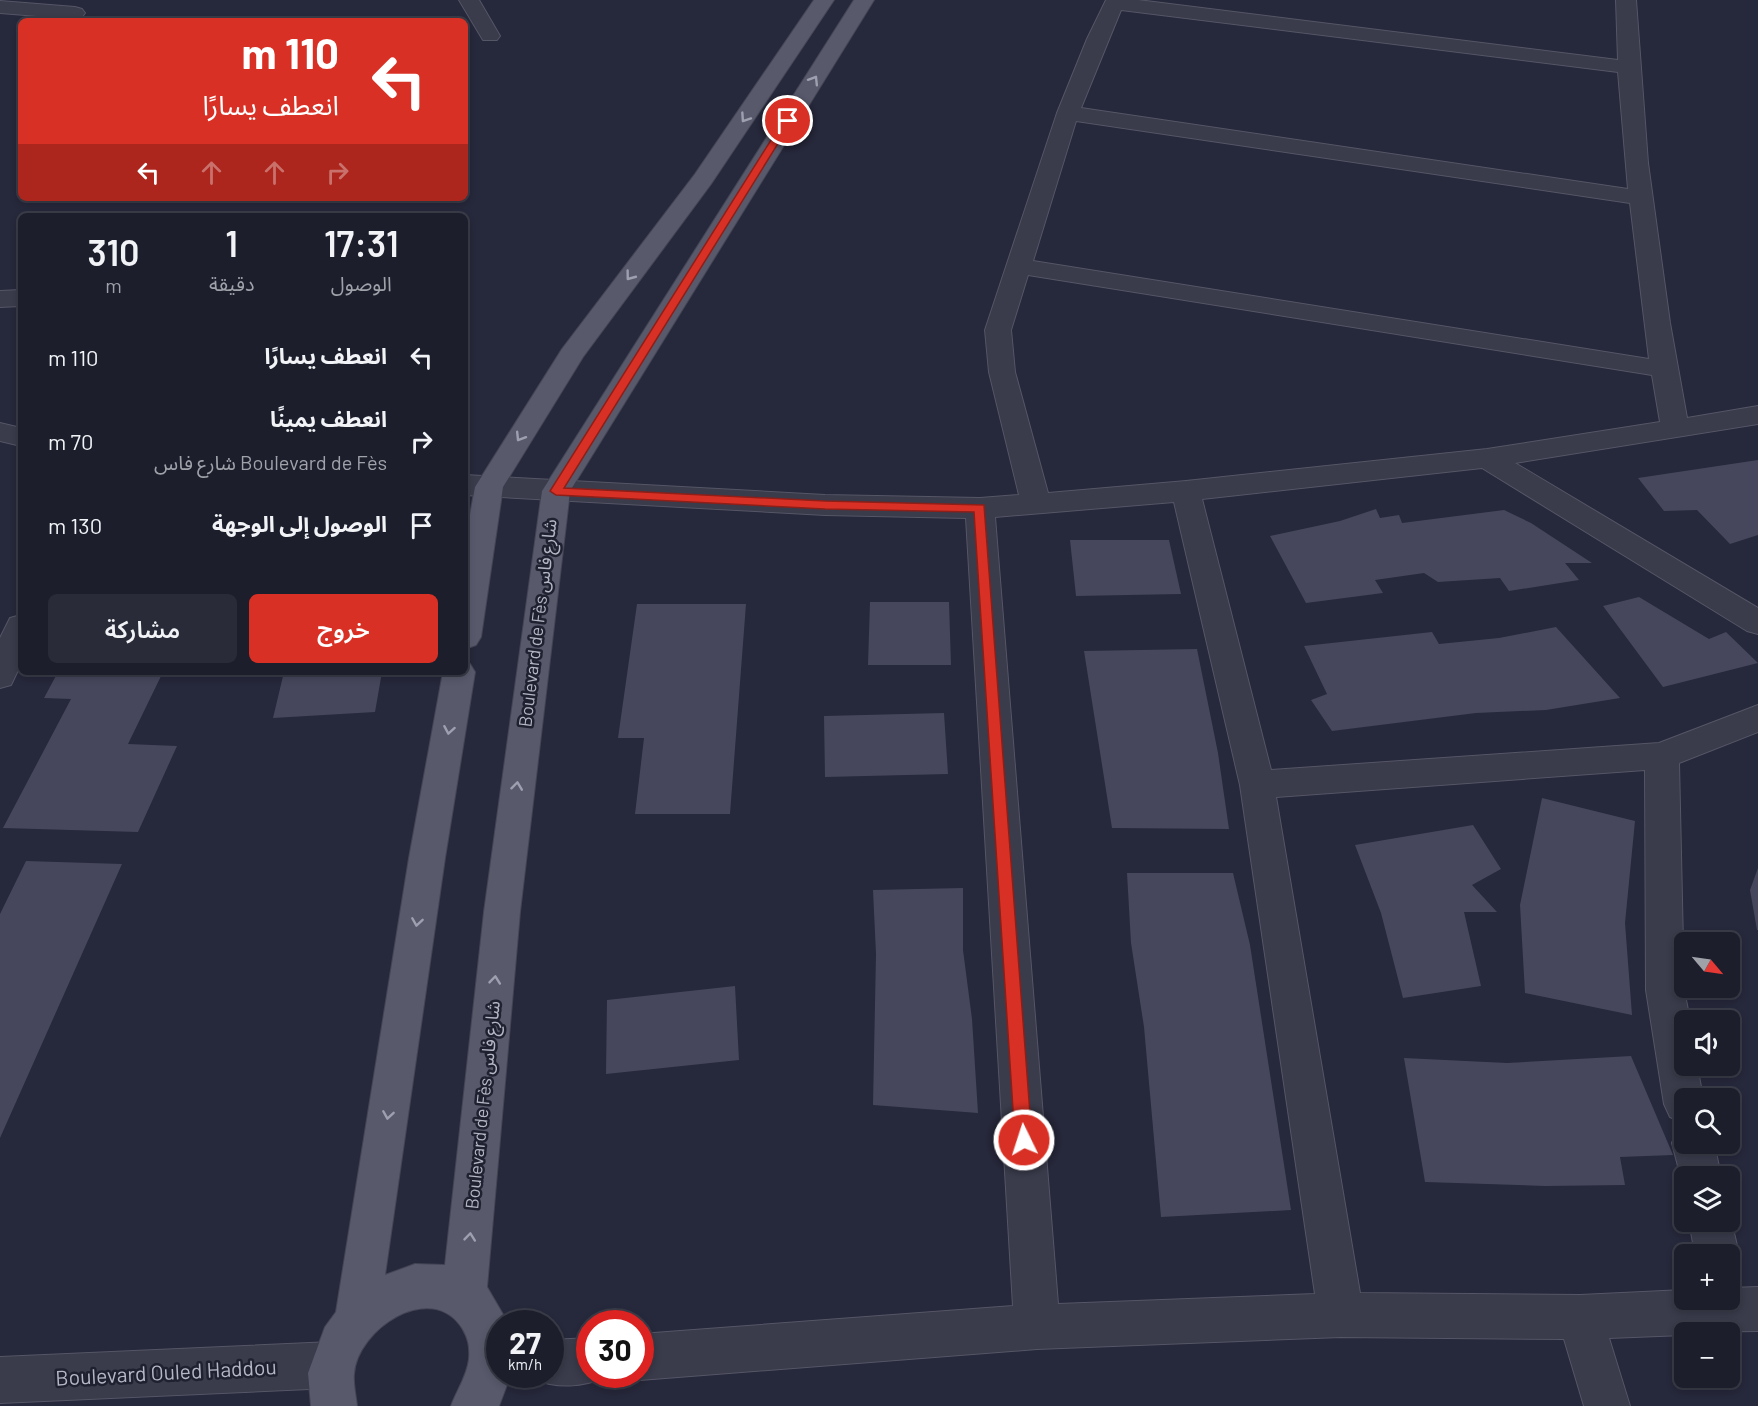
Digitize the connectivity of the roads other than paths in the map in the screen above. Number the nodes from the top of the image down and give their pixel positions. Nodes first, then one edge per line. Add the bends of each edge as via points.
1 (469, 0) edge
2 (824, 0) edge
3 (864, 0) edge
4 (1626, 0) edge
5 (1115, 2) edge
6 (0, 7) edge
7 (75, 13) dead end
8 (490, 36) dead end
9 (1627, 66) junction
10 (1068, 113) junction
11 (1640, 198) junction
12 (1019, 266) junction
13 (18, 298) edge
14 (0, 299) edge
15 (1663, 369) junction
16 (1758, 415) edge
17 (1675, 428) junction
18 (0, 432) edge
19 (18, 436) edge
20 (1487, 458) junction
21 (477, 486) edge
22 (556, 491) junction
23 (1186, 491) junction
24 (1036, 504) junction
25 (980, 508) junction
26 (468, 599) edge
27 (1758, 623) edge
28 (18, 633) edge
29 (458, 675) edge
30 (0, 676) edge
31 (1758, 718) edge
32 (1662, 756) junction
33 (1257, 785) junction
34 (1681, 1088) edge
35 (464, 1295) junction
36 (1681, 1310) edge
37 (1341, 1316) junction
38 (1580, 1317) junction
39 (357, 1318) junction
40 (486, 1324) edge
41 (1037, 1327) junction
42 (654, 1356) edge
43 (0, 1380) edge
44 (333, 1386) edge
45 (1607, 1406) edge

1 - 8 street
2 -> 21 main road via 703,179
22 -> 3 main road, Boulevard de Fès شارع فاس
4 - 9 street
5 - 9 street
5 - 10 street
6 - 7 street
9 - 11 street
10 - 11 street
10 - 12 street
11 - 15 street
12 - 15 street
12 - 24 street via 998,330 1002,372
13 - 14 street
15 - 17 street
16 - 17 street
17 - 20 street
18 - 19 street
20 - 23 street
20 - 27 street
21 - 22 street
21 - 26 main road
22 - 25 street via 825,505
35 -> 22 main road, Boulevard de Fès شارع فاس via 502,912
23 - 24 street
23 - 33 street
24 - 25 street
25 - 41 street
28 - 30 street
29 -> 39 main road
31 - 32 street
32 - 33 street
32 - 34 street via 1665,990
33 - 37 street
35 - 39 main road via 439,1286 411,1286 382,1298
35 - 40 main road via 482,1314
36 - 38 street
37 - 38 street
37 - 41 street
38 - 45 street
39 - 44 main road via 342,1340
41 - 42 street
43 - 44 street, Boulevard Ouled Haddou

